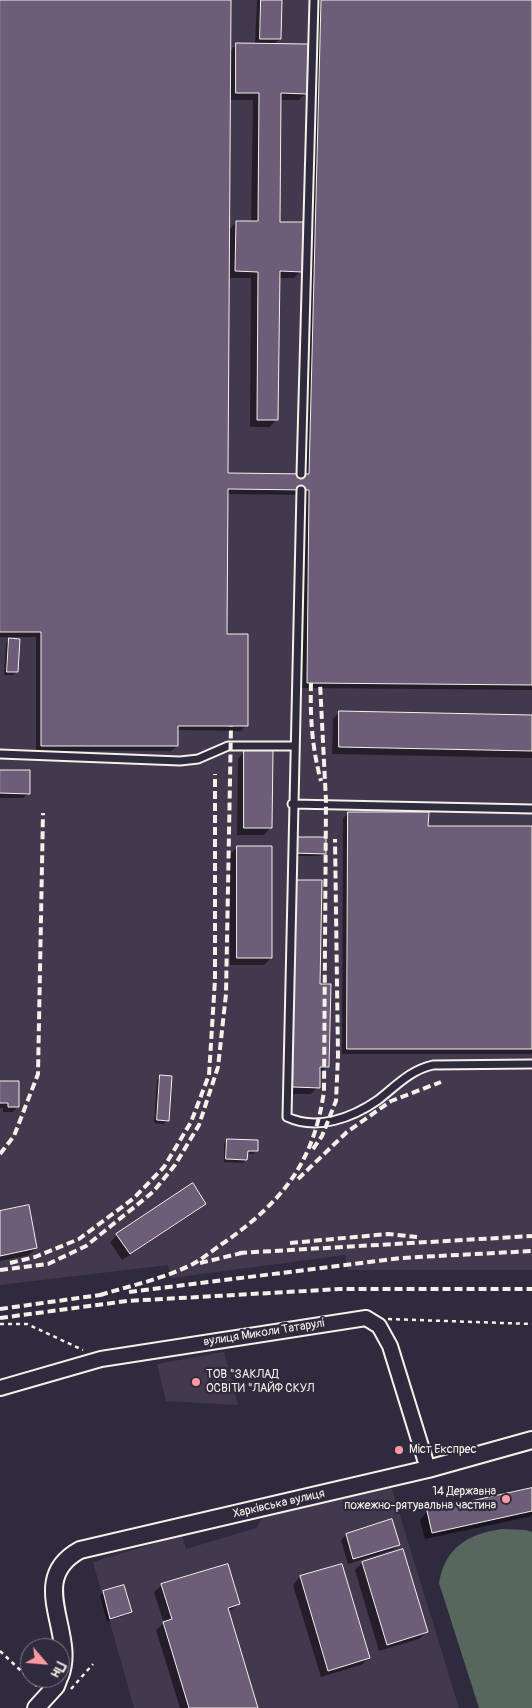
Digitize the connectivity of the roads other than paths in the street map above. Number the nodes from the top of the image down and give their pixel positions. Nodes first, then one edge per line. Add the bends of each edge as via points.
1 (314, 0) edge
2 (301, 474) dead end
3 (301, 490) dead end
4 (294, 746) junction
5 (0, 754) edge
6 (292, 804) junction
7 (532, 810) edge
8 (532, 1064) edge
9 (0, 1388) edge
10 (532, 1440) edge
11 (428, 1469) junction
12 (61, 1638) edge
13 (54, 1688) edge
14 (36, 1708) edge

1 - 2 lane
3 - 4 lane
4 - 5 lane via 228,746 206,757 180,761
4 - 6 lane
6 - 7 lane
6 - 8 lane via 287,1117 300,1123 317,1124 346,1117 363,1110 423,1067
9 - 11 street, вулиця Миколи Татарулі via 102,1359 366,1318 379,1326 390,1346
10 - 11 street, Харківська вулиця
11 - 12 street, Харківська вулиця via 80,1550 59,1566 54,1579
13 - 14 street

